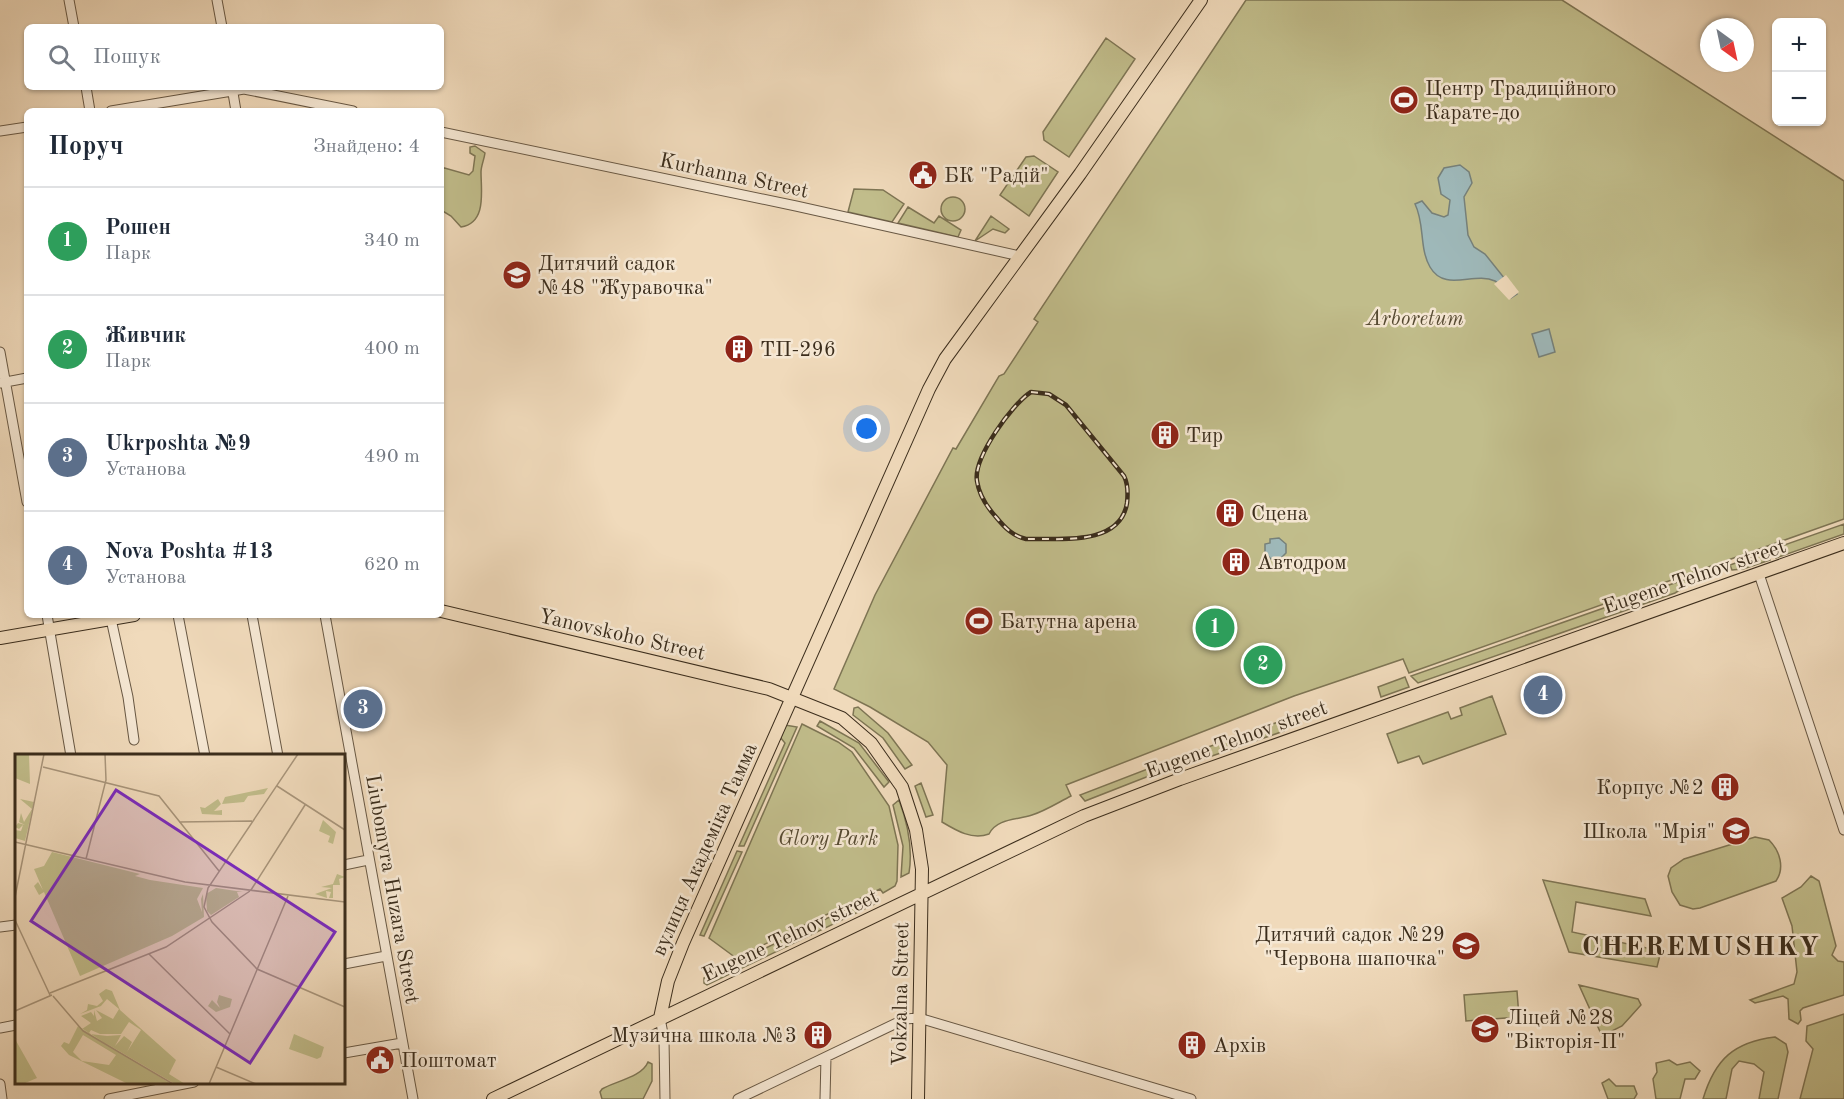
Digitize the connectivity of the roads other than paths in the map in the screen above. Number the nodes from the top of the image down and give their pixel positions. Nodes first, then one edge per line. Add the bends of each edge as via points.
1 (69, 0) edge
2 (217, 0) edge
3 (1201, 0) edge
4 (73, 24) edge
5 (221, 24) edge
6 (86, 90) edge
7 (224, 90) edge
8 (232, 90) edge
9 (254, 90) edge
10 (161, 106) edge
11 (90, 108) edge
12 (141, 108) edge
13 (235, 108) edge
14 (340, 108) edge
15 (24, 127) edge
16 (0, 131) edge
17 (444, 133) edge
18 (1020, 256) junction
19 (0, 351) edge
20 (24, 378) edge
21 (3, 382) edge
22 (24, 487) edge
23 (1844, 543) edge
24 (1759, 573) junction
25 (444, 612) edge
26 (48, 618) edge
27 (117, 618) edge
28 (179, 618) edge
29 (253, 618) edge
30 (326, 618) edge
31 (111, 619) junction
32 (50, 629) junction
33 (0, 638) edge
34 (792, 698) junction
35 (134, 740) dead end
36 (71, 754) edge
37 (205, 754) edge
38 (278, 754) edge
39 (1844, 830) edge
40 (368, 860) junction
41 (345, 865) edge
42 (922, 894) junction
43 (15, 925) edge
44 (0, 927) edge
45 (386, 956) junction
46 (345, 964) edge
47 (660, 1018) junction
48 (919, 1018) junction
49 (15, 1025) edge
50 (0, 1028) edge
51 (402, 1043) junction
52 (345, 1053) edge
53 (826, 1057) junction
54 (0, 1084) edge
55 (189, 1084) edge
56 (744, 1098) edge
57 (2, 1099) edge
58 (109, 1099) edge
59 (413, 1099) edge
60 (493, 1099) edge
61 (665, 1099) edge
62 (825, 1099) edge
63 (918, 1099) edge
64 (1191, 1099) edge

1 - 4 street
2 - 5 street
3 - 18 main road, вулиця Академіка Тамма
6 - 11 street
7 - 10 street
8 - 13 street
9 - 14 street
10 - 12 street
15 - 16 street
17 - 18 street, Kurhanna Street
18 - 34 main road, вулиця Академіка Тамма via 945,359 929,389
19 - 21 street
20 - 21 street
21 - 22 street
23 - 24 main road, Eugene Telnov street
24 - 39 street
24 - 42 main road, Eugene Telnov street via 1180,779 1084,816
25 - 34 main road, Yanovskoho Street via 769,689
26 - 32 street
27 - 31 main road
28 - 37 street
29 - 38 street
30 - 40 street, Liubomyra Huzara Street
31 - 32 main road
31 - 35 street
32 - 33 main road
32 - 36 street
34 - 42 main road, Vokzalna Street via 842,718 888,764 902,787 916,830
34 - 47 main road, вулиця Академіка Тамма via 683,943 668,981
40 - 41 street
40 - 45 street, Liubomyra Huzara Street
42 - 47 main road, Eugene Telnov street
42 - 48 main road, Vokzalna Street
43 - 44 street
45 - 46 street
45 - 51 street, Liubomyra Huzara Street
47 - 60 main road, Eugene Telnov street
47 - 61 street
48 - 53 street via 905,1019
48 - 63 main road, Vokzalna Street
48 - 64 street
49 - 50 street
51 - 52 street
51 - 59 street, Liubomyra Huzara Street
53 - 56 street
53 - 62 street
54 - 57 street
55 - 58 street

